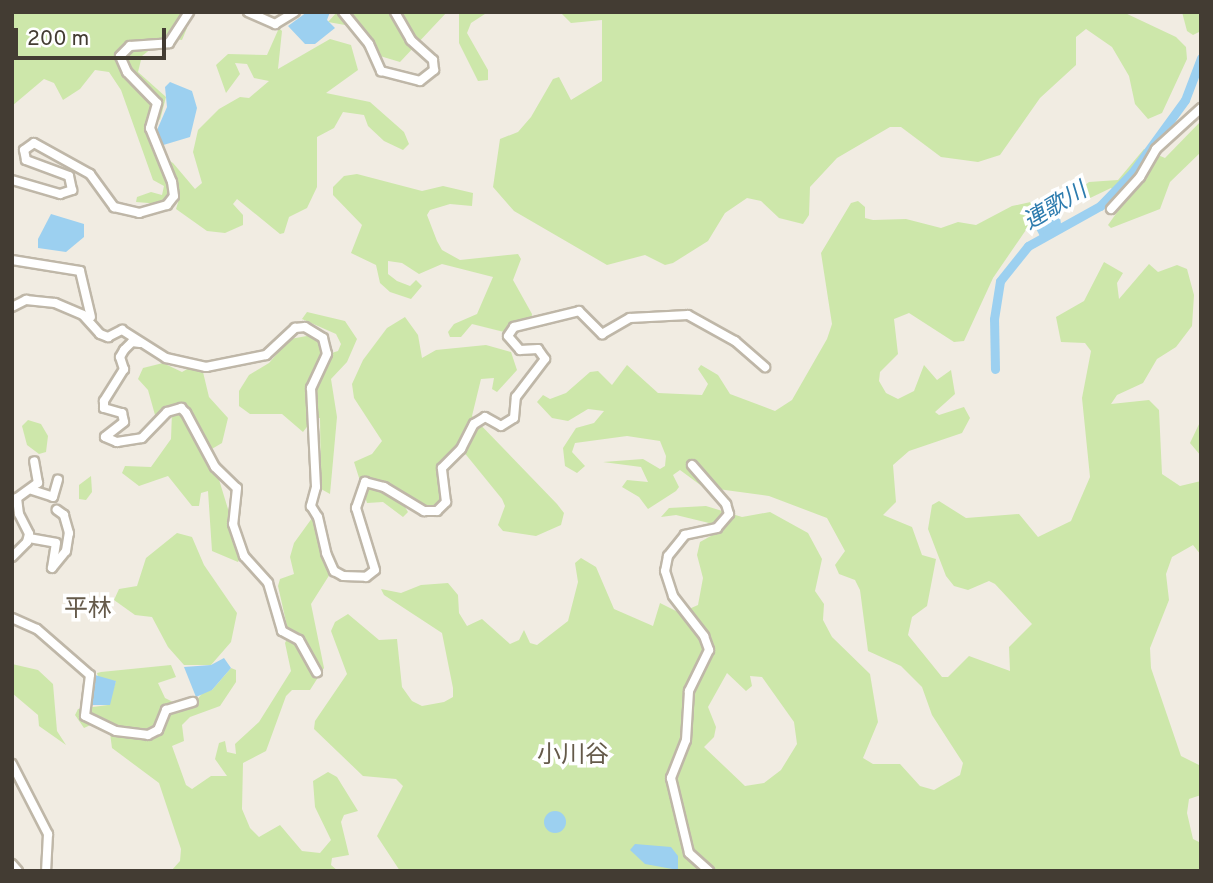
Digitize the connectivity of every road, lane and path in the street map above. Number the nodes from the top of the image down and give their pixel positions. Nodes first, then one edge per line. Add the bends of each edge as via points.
1 (189, 12) edge
2 (248, 12) edge
3 (295, 12) edge
4 (343, 12) edge
5 (396, 12) edge
6 (1201, 108) edge
7 (12, 180) edge
8 (1111, 209) dead end
9 (12, 260) edge
10 (12, 307) edge
11 (76, 312) junction
12 (91, 317) junction
13 (100, 334) junction
14 (143, 344) junction
15 (765, 367) dead end
16 (34, 461) dead end
17 (692, 465) dead end
18 (58, 480) dead end
19 (33, 490) junction
20 (15, 499) edge
21 (57, 510) dead end
22 (29, 538) junction
23 (12, 556) edge
24 (12, 618) edge
25 (317, 672) dead end
26 (193, 702) dead end
27 (12, 764) edge
28 (12, 864) edge
29 (18, 871) edge
30 (46, 871) edge
31 (709, 871) edge

1 - 7 street via 169,43 130,46 120,56 127,72 157,103 150,128 172,182 174,196 167,205 139,213 114,206 90,174 34,143 24,150 26,160 69,176 72,190 60,194
2 - 3 street via 275,24
4 - 5 street via 369,44 382,71 420,81 434,70 433,60 411,40
6 - 8 street via 1156,149 1140,177
9 - 12 street via 80,271
10 - 11 street via 26,300 54,303
11 - 12 street
11 - 13 street
12 - 13 street
13 - 14 street via 108,337 122,330
14 - 15 street via 166,358 212,368 266,355 295,328 305,327 323,338 327,354 310,388 316,487 311,506 334,571 361,577 370,575 375,566 356,508 363,485 375,482 417,509 438,510 446,502 442,468 461,449 474,424 485,417 501,425 514,418 516,397 545,359 538,349 520,350 508,336 514,327 579,311 602,334 630,318 688,315 735,341
14 - 25 street via 128,345 120,357 124,369 103,404 107,411 122,413 124,425 116,432 106,432 105,437 117,442 142,438 174,408 186,413 215,467 237,488 233,524 244,556 268,583 282,631 299,640
16 - 19 street via 38,483
17 - 31 street via 726,504 729,514 717,528 685,535 668,556 665,572 673,596 704,636 709,650 689,691 686,740 671,778 689,853
18 - 19 street via 53,497
19 - 20 street
20 - 22 street
21 - 22 street via 64,515 69,533 66,551 52,568 56,543
22 - 23 street
24 - 26 street via 37,629 90,675 85,716 116,731 148,735 158,730 166,710
27 - 30 street via 46,829
28 - 29 street

